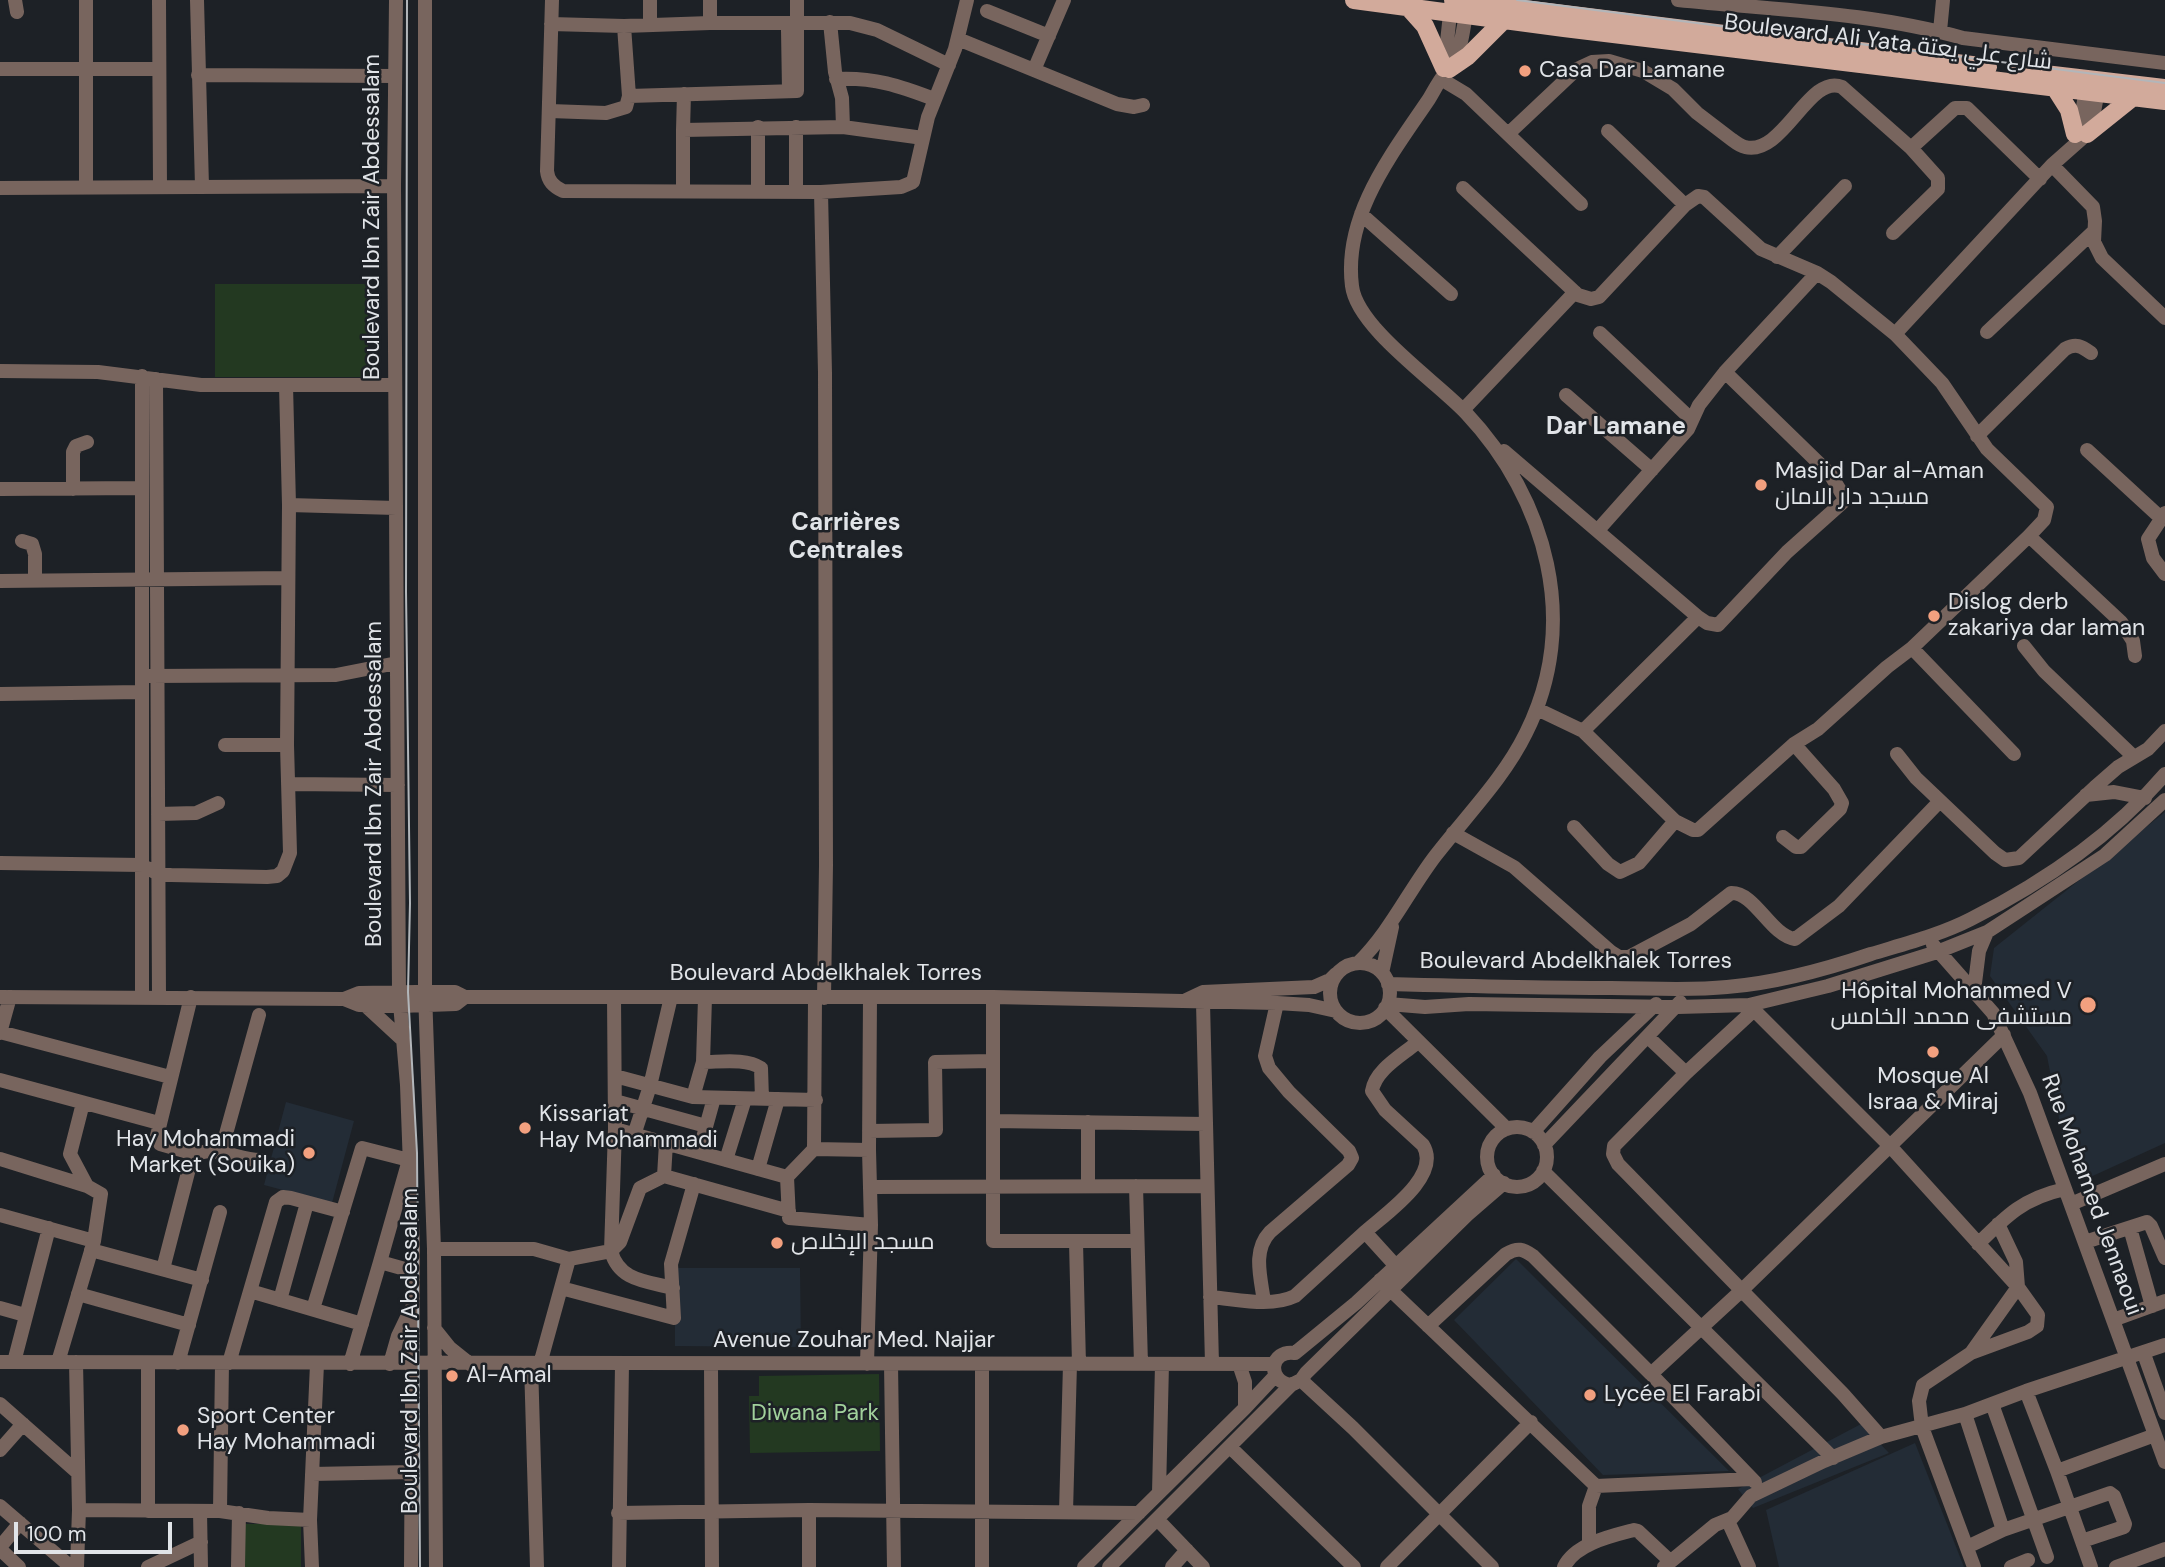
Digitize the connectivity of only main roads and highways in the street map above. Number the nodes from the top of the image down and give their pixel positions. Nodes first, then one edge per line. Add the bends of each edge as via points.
1 (1354, 0) edge
2 (1458, 6) edge
3 (1408, 7) junction
4 (1504, 20) junction
5 (2092, 87) junction
6 (2055, 88) junction
7 (2165, 88) edge
8 (2132, 98) junction
9 (2165, 101) edge

1 - 3 main road, Boulevard Ali Yata شارع علي يعتة
2 - 3 main road, Boulevard Ali Yata شارع علي يعتة
2 - 4 main road, Boulevard Ali Yata شارع علي يعتة
2 - 5 main road, Boulevard Ali Yata شارع علي يعتة
3 - 4 main road via 1425,26 1445,72 1464,60
4 - 6 main road, Boulevard Ali Yata شارع علي يعتة
5 - 6 main road, Boulevard Ali Yata شارع علي يعتة
5 - 7 main road, Boulevard Ali Yata شارع علي يعتة
5 - 8 main road, Boulevard Ali Yata شارع علي يعتة
6 - 8 main road via 2078,138
8 - 9 main road, Boulevard Ali Yata شارع علي يعتة

